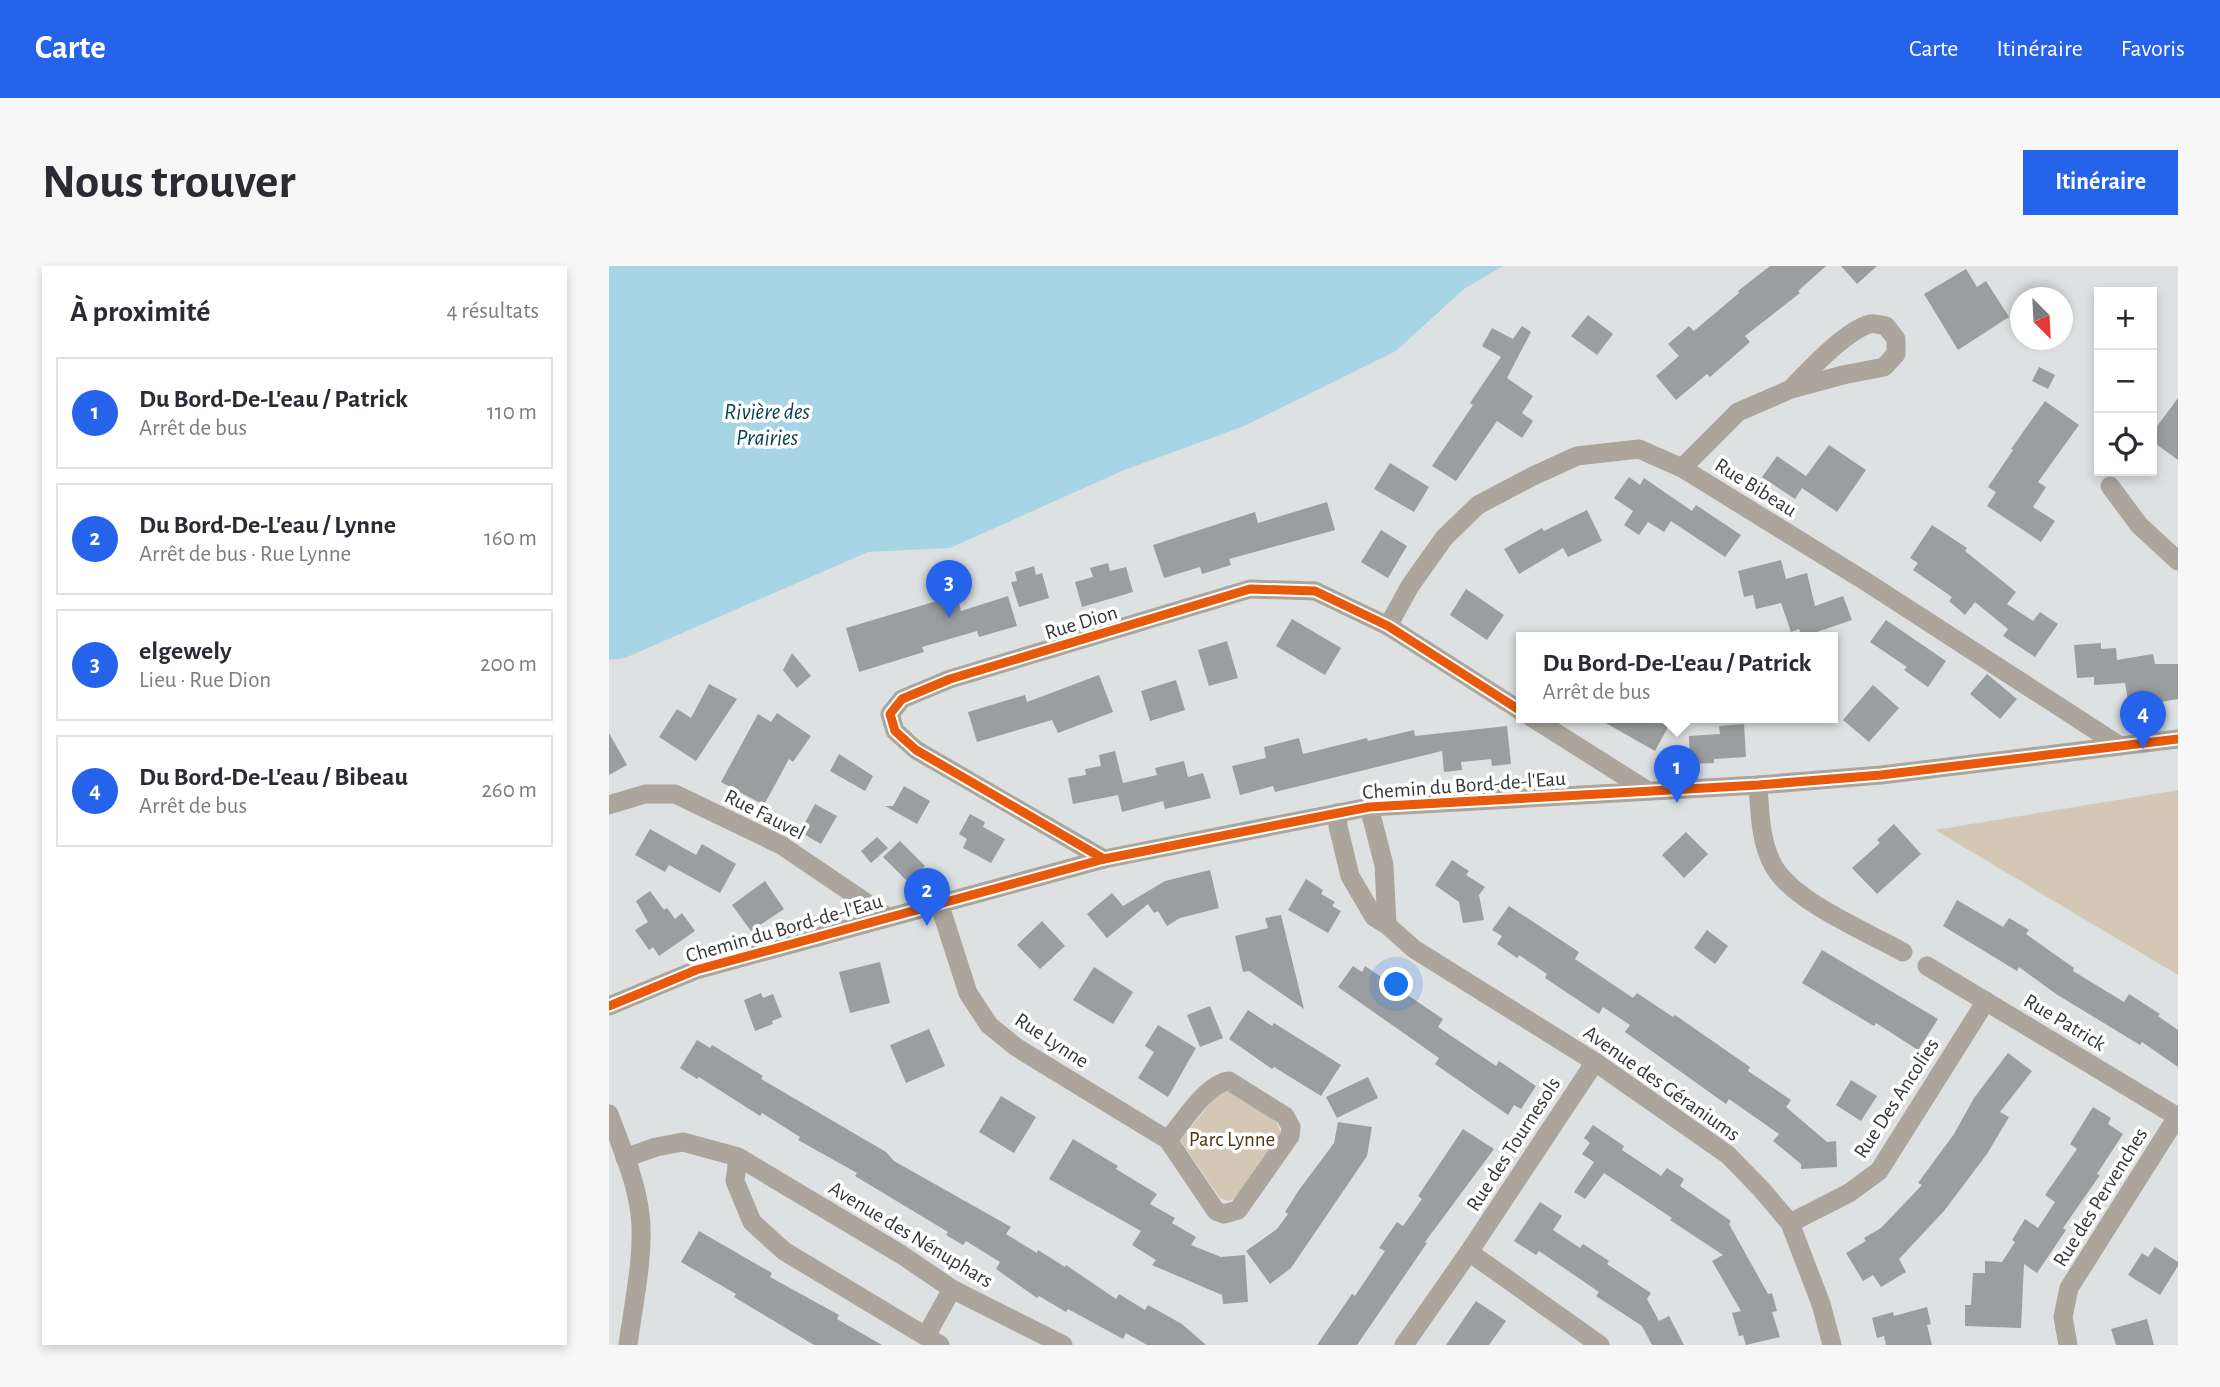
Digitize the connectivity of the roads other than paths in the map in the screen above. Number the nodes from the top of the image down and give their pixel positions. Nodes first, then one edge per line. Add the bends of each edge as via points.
1 (1791, 389) junction
2 (1682, 468) junction
3 (2110, 486) dead end
4 (2178, 561) edge
5 (1388, 626) junction
6 (1516, 708) edge
7 (1540, 723) edge
8 (2178, 739) edge
9 (2120, 746) junction
10 (1758, 785) junction
11 (1648, 791) junction
12 (609, 805) edge
13 (1369, 807) junction
14 (1337, 813) junction
15 (1104, 859) junction
16 (939, 903) junction
17 (886, 916) junction
18 (1387, 925) junction
19 (1903, 952) dead end
20 (1927, 966) dead end
21 (1986, 1001) junction
22 (609, 1006) edge
23 (1595, 1062) junction
24 (609, 1114) edge
25 (2178, 1117) edge
26 (1168, 1140) junction
27 (737, 1157) junction
28 (625, 1158) junction
29 (1790, 1223) junction
30 (1469, 1252) junction
31 (952, 1289) junction
32 (933, 1341) edge
33 (628, 1345) edge
34 (1063, 1345) edge
35 (1404, 1345) edge
36 (1600, 1345) edge
37 (1832, 1345) edge
38 (2068, 1345) edge

1 - 1 street via 1884,367 1896,354 1896,339 1886,326 1871,323 1824,356
1 - 2 street via 1738,412
2 - 5 street, Rue Bibeau via 1639,449 1577,456 1478,505 1444,538
2 - 9 street, Rue Bibeau
3 - 4 street via 2139,525
5 - 6 street, Rue Dion
5 - 15 street, Rue Dion via 1315,591 1250,589 950,679 902,699 890,714 895,731 916,750
7 - 11 street
8 - 9 street, Chemin du Bord-de-l'Eau
9 - 10 street, Chemin du Bord-de-l'Eau
10 - 11 street, Chemin du Bord-de-l'Eau
10 - 19 street via 1765,843 1783,881 1803,897
11 - 13 street, Chemin du Bord-de-l'Eau
12 - 17 street, Rue Fauvel via 645,794 675,794 781,845
13 - 14 street, Chemin du Bord-de-l'Eau
13 - 18 street via 1384,865
14 - 15 street, Chemin du Bord-de-l'Eau
14 - 18 street, Avenue des Géraniums via 1350,876 1374,917
15 - 16 street, Chemin du Bord-de-l'Eau
16 - 17 street, Chemin du Bord-de-l'Eau
16 - 26 street, Rue Lynne via 968,993 989,1025 1016,1047
17 - 22 street, Chemin du Bord-de-l'Eau via 696,970
18 - 23 street, Avenue des Géraniums via 1414,949
20 - 21 street, Rue Patrick
21 - 25 street, Rue Patrick
21 - 29 street, Rue Des Ancolies via 1879,1171 1849,1193
23 - 29 street, Avenue des Géraniums via 1728,1155
23 - 30 street, Rue des Tournesols
24 - 28 street
25 - 38 street, Rue des Pervenches via 2069,1288 2063,1317
26 - 26 street, Rue Lynne via 1216,1210 1224,1214 1238,1210 1290,1136 1291,1127 1285,1116 1229,1081 1211,1089
27 - 28 street, Avenue des Nénuphars via 683,1142
27 - 31 street, Avenue des Nénuphars
27 - 32 street via 735,1181 753,1222 784,1251
28 - 33 street via 640,1214 641,1243
29 - 37 street, Avenue des Géraniums
30 - 35 street, Rue des Tournesols
30 - 36 street
31 - 32 street
31 - 34 street, Avenue des Nénuphars

